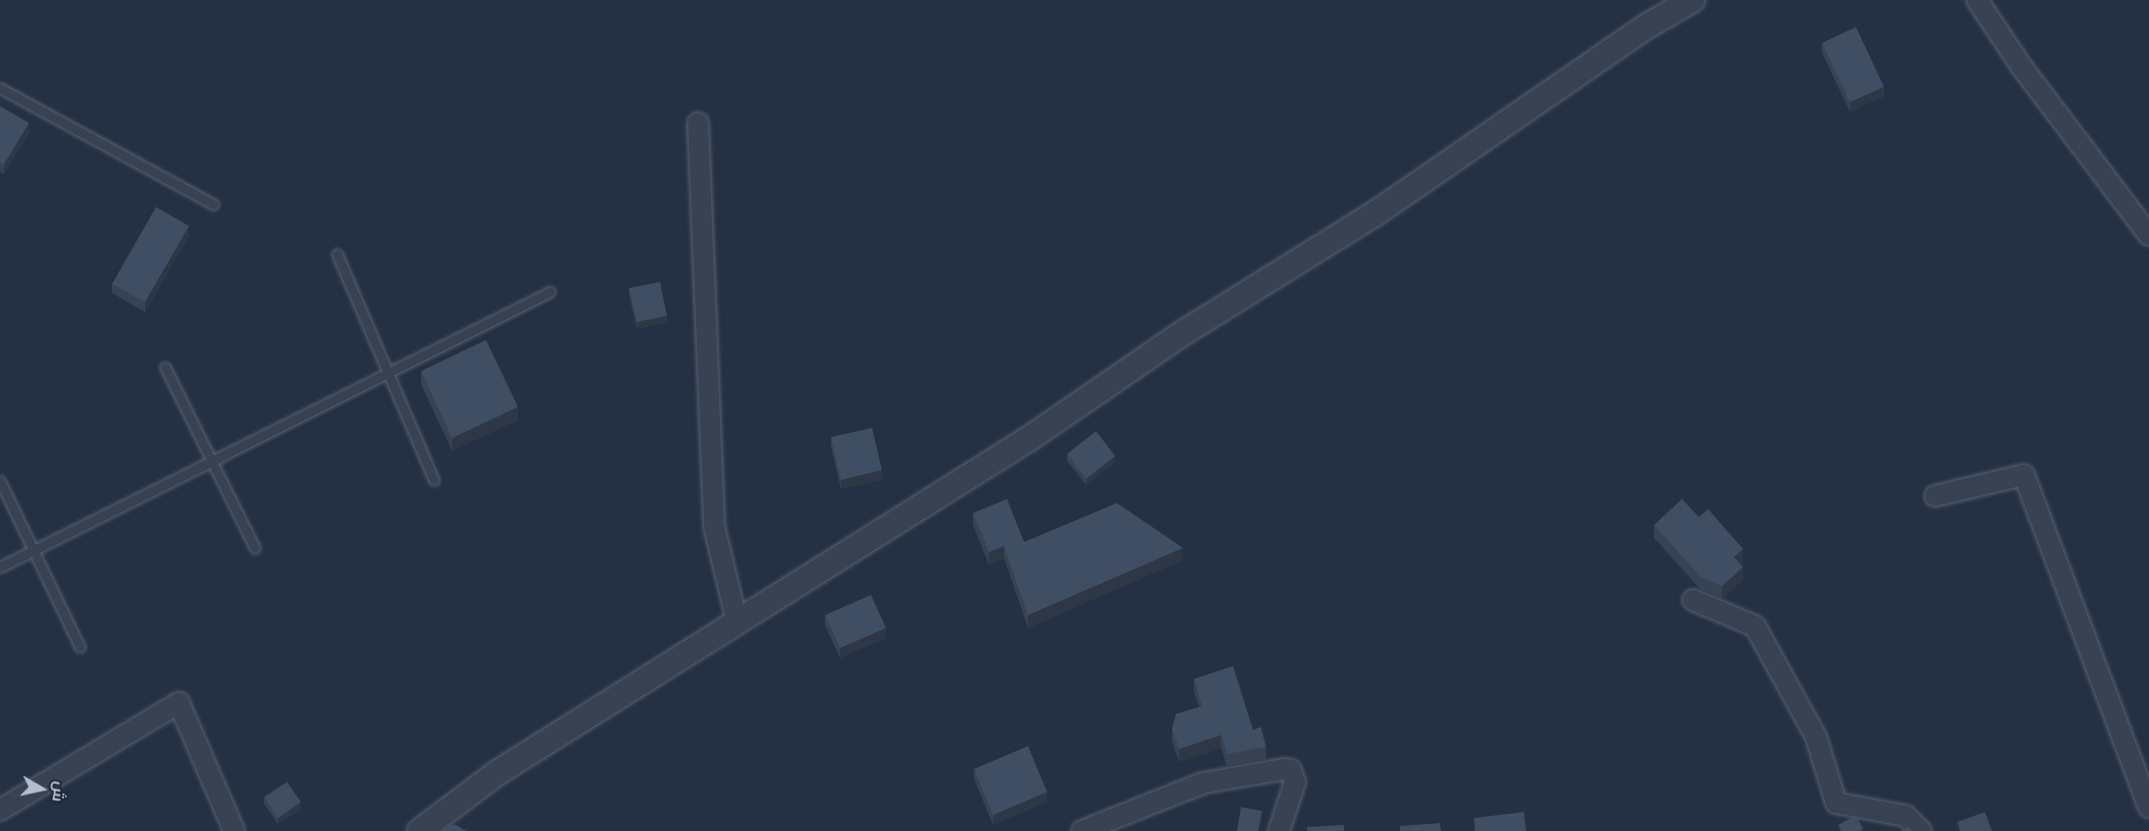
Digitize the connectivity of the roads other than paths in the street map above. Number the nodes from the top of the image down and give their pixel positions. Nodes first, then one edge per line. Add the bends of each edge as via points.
1 (1691, 0) edge
2 (1976, 3) edge
3 (0, 88) edge
4 (698, 123) dead end
5 (213, 204) dead end
6 (2149, 235) edge
7 (337, 254) dead end
8 (550, 292) dead end
9 (165, 367) dead end
10 (388, 373) junction
11 (211, 463) junction
12 (434, 480) dead end
13 (0, 482) edge
14 (1935, 496) dead end
15 (255, 548) dead end
16 (34, 551) junction
17 (0, 567) edge
18 (1693, 600) dead end
19 (737, 622) junction
20 (80, 647) dead end
21 (2149, 807) edge
22 (0, 810) edge
23 (234, 831) edge
24 (420, 831) edge
25 (1082, 831) edge
26 (1279, 831) edge
27 (1922, 831) edge

1 - 19 street via 1639,31 1376,213
2 - 6 street
3 - 5 lane
4 - 19 street via 714,526
7 - 10 lane
8 - 10 lane
9 - 11 lane
10 - 11 lane
10 - 12 lane
11 - 15 lane
11 - 16 lane
13 - 16 lane
14 - 21 street via 2024,475
16 - 17 lane
16 - 20 lane
18 - 27 street via 1755,627 1816,737 1836,803 1906,816
19 - 24 street via 497,773
22 - 23 street via 179,703
25 - 26 street via 1203,783 1284,769 1291,770 1295,782

